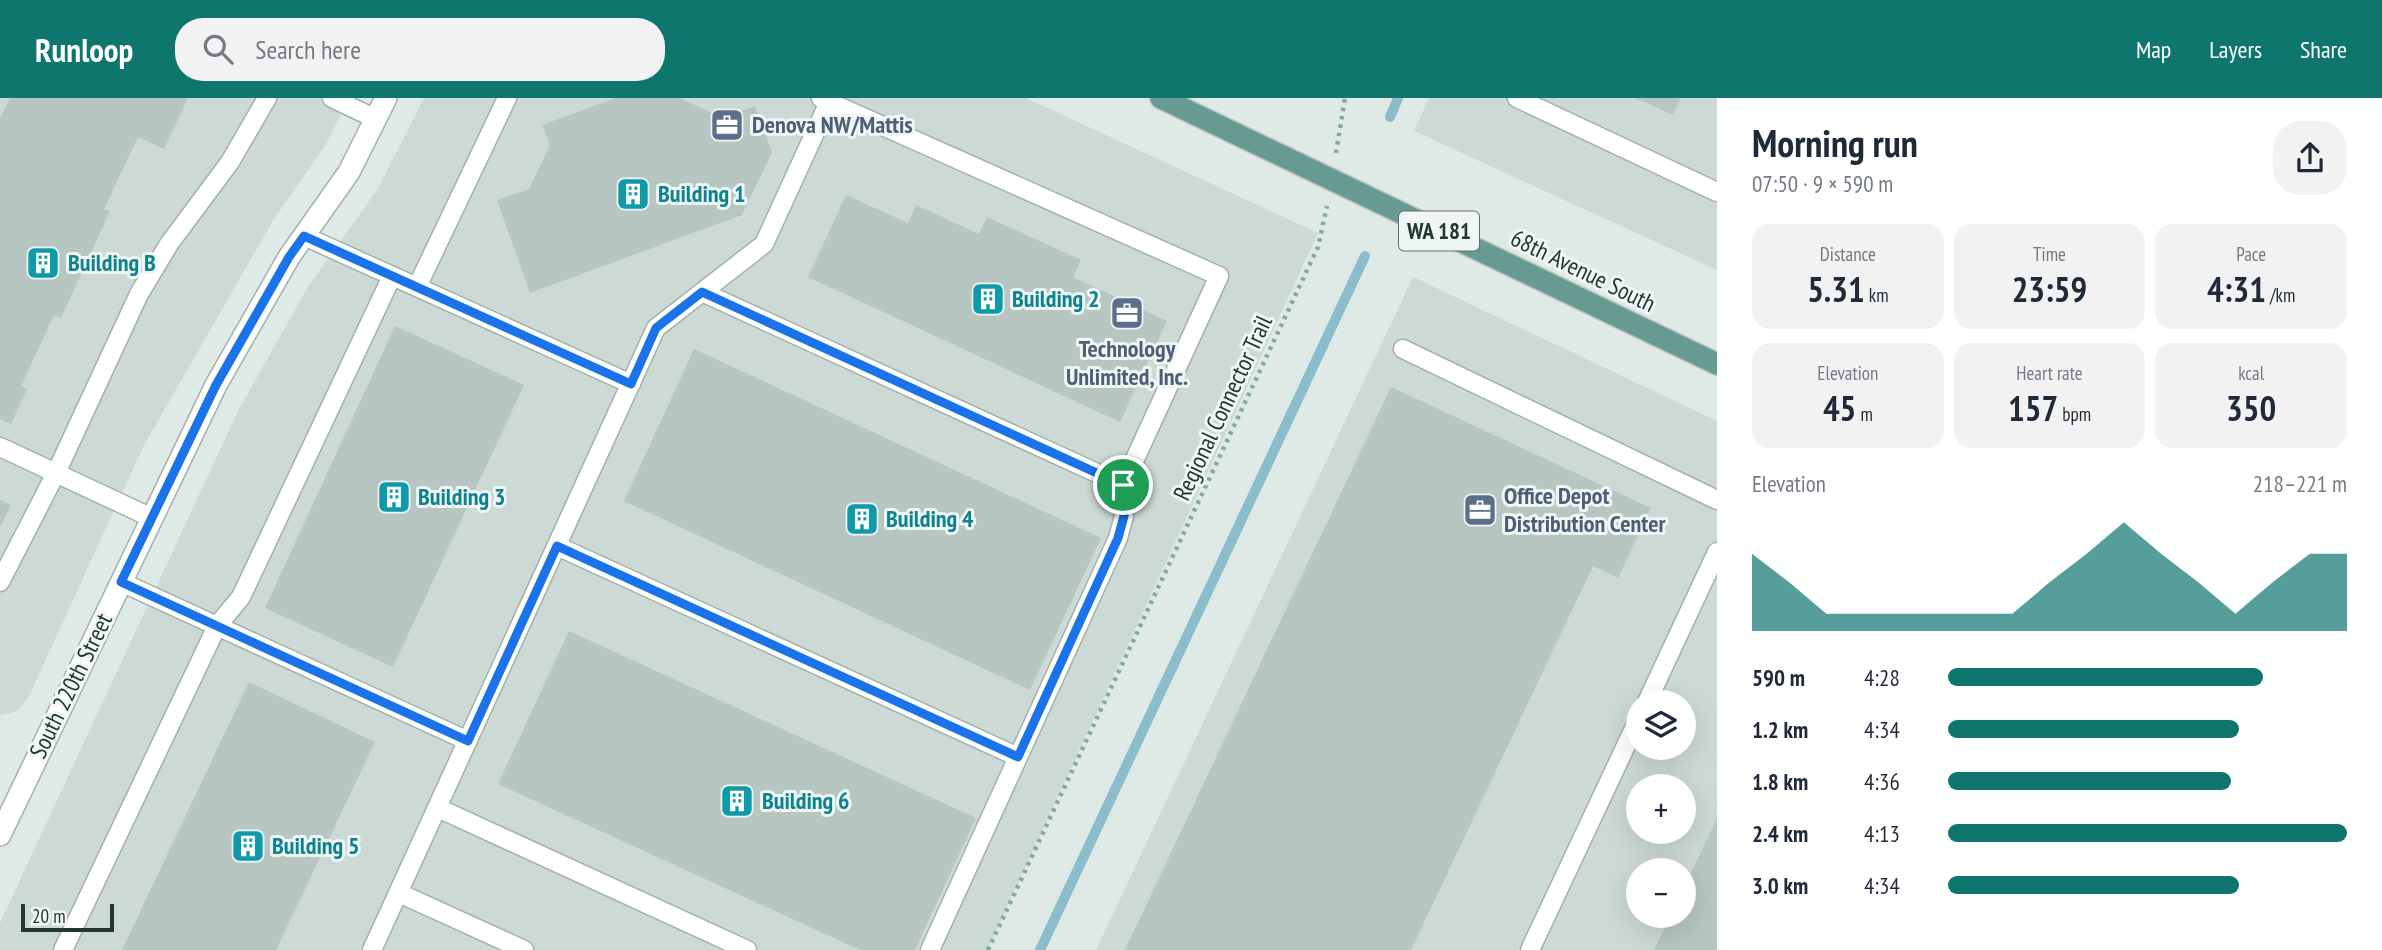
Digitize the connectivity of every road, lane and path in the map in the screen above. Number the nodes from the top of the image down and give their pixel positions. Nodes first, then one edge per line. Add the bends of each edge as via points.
1 (267, 98) edge
2 (332, 98) edge
3 (386, 98) edge
4 (507, 98) edge
5 (1161, 98) edge
6 (1345, 98) edge
7 (1517, 98) edge
8 (825, 100) edge
9 (376, 119) junction
10 (1332, 180) junction
11 (1717, 192) edge
12 (304, 236) junction
13 (392, 276) junction
14 (417, 287) junction
15 (702, 292) junction
16 (1403, 349) dead end
17 (1717, 364) edge
18 (631, 384) junction
19 (0, 447) edge
20 (56, 473) junction
21 (1123, 485) junction
22 (1717, 500) edge
23 (152, 518) junction
24 (557, 546) junction
25 (1717, 552) edge
26 (0, 582) edge
27 (121, 582) junction
28 (217, 626) junction
29 (1653, 690) edge
30 (468, 741) junction
31 (1626, 746) edge
32 (1018, 757) junction
33 (9, 792) edge
34 (438, 808) junction
35 (0, 835) edge
36 (398, 893) junction
37 (63, 950) edge
38 (372, 950) edge
39 (524, 950) edge
40 (747, 950) edge
41 (930, 950) edge
42 (988, 950) edge
43 (1530, 950) edge

1 - 20 lane via 230,162 169,244 139,294
2 - 9 lane
3 - 9 street, South 220th Street
4 - 14 lane
5 - 10 main road, 68th Avenue South / WA 181
6 - 10 path, Regional Connector Trail
7 - 11 lane
8 - 15 lane via 764,244
8 - 21 lane via 1219,276
9 - 12 street, South 220th Street via 349,172
10 - 17 main road, 68th Avenue South / WA 181
10 - 42 path, Regional Connector Trail via 1318,247
12 - 13 lane
12 - 23 street, South 220th Street via 216,385
13 - 14 lane
13 - 28 lane via 241,597
14 - 18 lane
15 - 18 lane via 656,328
15 - 21 lane
16 - 22 lane
18 - 24 lane
19 - 20 lane
20 - 23 lane
20 - 26 lane
21 - 32 lane via 1124,516 1118,538
23 - 27 street, South 220th Street
24 - 30 lane
24 - 32 lane
25 - 29 lane
27 - 28 lane
27 - 33 street, South 220th Street
28 - 30 lane
28 - 37 lane
30 - 34 lane
31 - 43 lane
32 - 41 lane
33 - 35 street, South 220th Street
34 - 36 lane
34 - 40 lane
36 - 38 lane
36 - 39 lane

